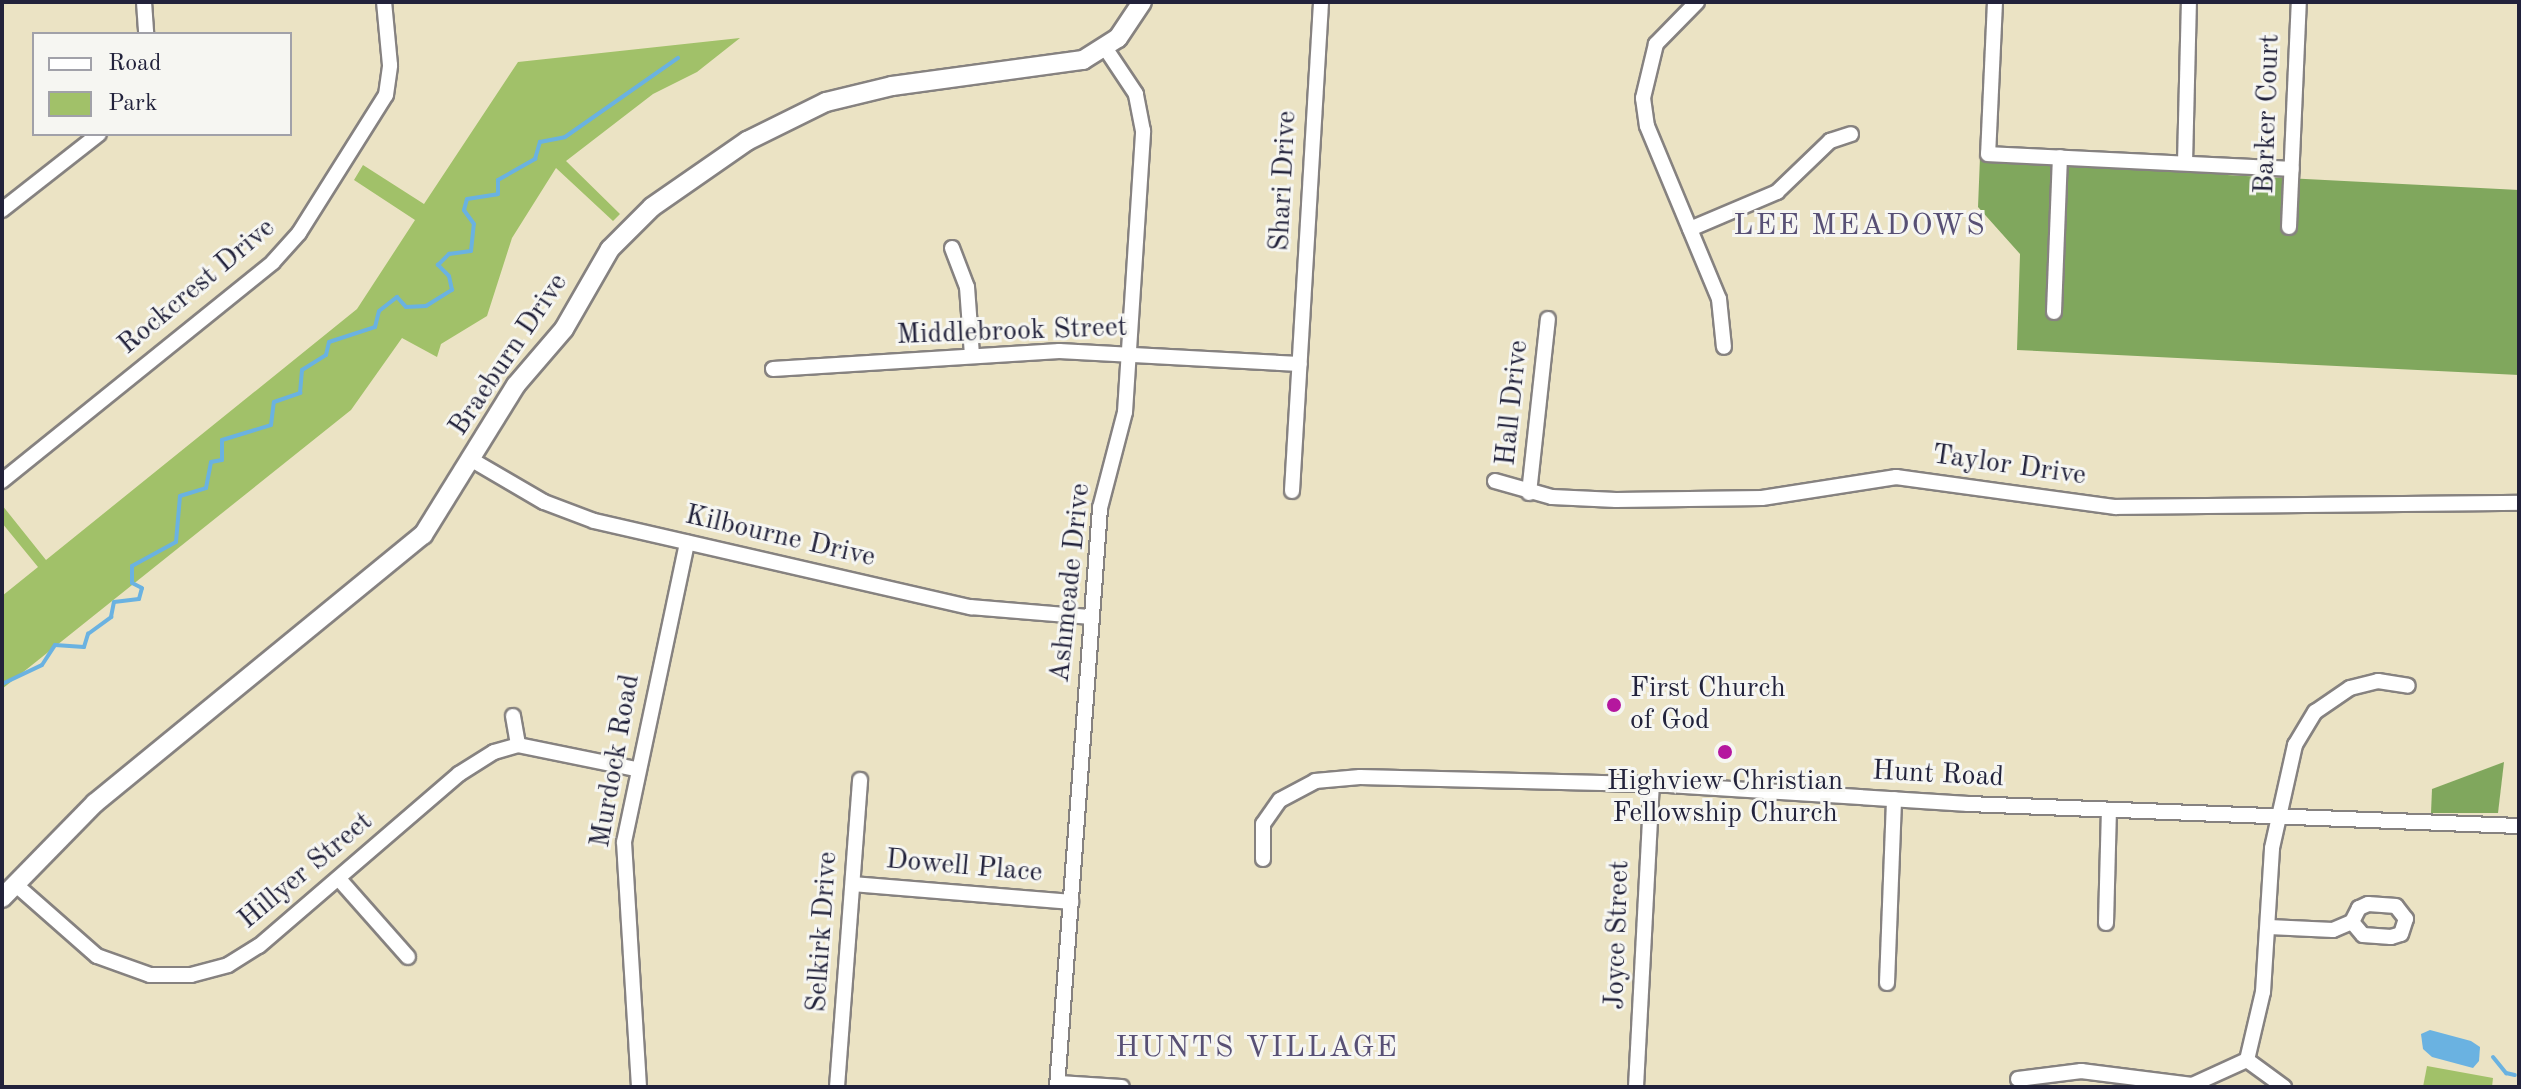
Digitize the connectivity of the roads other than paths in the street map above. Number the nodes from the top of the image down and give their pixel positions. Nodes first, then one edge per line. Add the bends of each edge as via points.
1 (144, 2) edge
2 (384, 2) edge
3 (1142, 2) edge
4 (1321, 2) edge
5 (1697, 2) edge
6 (1995, 2) edge
7 (2189, 2) edge
8 (2299, 2) edge
9 (146, 32) edge
10 (1106, 49) junction
11 (1851, 134) dead end
12 (96, 136) edge
13 (2060, 157) junction
14 (2185, 163) junction
15 (2292, 169) junction
16 (2, 210) edge
17 (2289, 227) dead end
18 (1690, 229) junction
19 (952, 248) dead end
20 (2054, 312) dead end
21 (1548, 319) dead end
22 (1724, 347) dead end
23 (1130, 354) junction
24 (972, 355) junction
25 (1300, 364) junction
26 (773, 369) dead end
27 (472, 460) junction
28 (2, 481) edge
29 (1495, 481) dead end
30 (1292, 491) dead end
31 (1529, 493) junction
32 (2519, 503) edge
33 (687, 543) junction
34 (1091, 617) junction
35 (2408, 686) dead end
36 (513, 716) dead end
37 (518, 745) junction
38 (636, 769) junction
39 (860, 780) dead end
40 (1652, 784) junction
41 (1894, 799) junction
42 (2109, 810) junction
43 (2280, 818) junction
44 (2519, 826) edge
45 (1263, 859) dead end
46 (339, 879) junction
47 (853, 884) junction
48 (8, 891) edge
49 (1071, 902) junction
50 (2352, 922) dead end
51 (2106, 923) dead end
52 (2269, 927) junction
53 (408, 957) dead end
54 (1887, 983) dead end
55 (2247, 1060) junction
56 (2018, 1079) dead end
57 (1058, 1085) edge
58 (639, 1087) edge
59 (837, 1087) edge
60 (1122, 1087) edge
61 (1636, 1087) edge
62 (2284, 1087) edge

1 - 9 street
2 - 28 street, Rockcrest Drive via 390,65 386,95 299,233 273,262
3 - 10 street
4 - 25 street, Shari Drive
5 - 18 street via 1663,32 1643,84 1647,126
6 - 13 street via 1988,154
7 - 14 street
8 - 15 street, Barker Court
10 - 23 street, Ashmeade Drive via 1136,94 1143,121
10 - 27 street, Braeburn Drive via 1059,67 852,94 801,112 747,141 652,207 620,237 564,329 516,385
11 - 18 street via 1830,141 1777,192
12 - 16 street
13 - 14 street
13 - 20 street
14 - 15 street
15 - 17 street, Barker Court
18 - 22 street via 1719,299
19 - 24 street via 967,287
21 - 31 street, Hall Drive
23 - 24 street, Middlebrook Street
23 - 25 street, Middlebrook Street
23 - 34 street, Ashmeade Drive via 1125,412 1100,508
24 - 26 street, Middlebrook Street
25 - 30 street, Shari Drive
27 - 33 street, Kilbourne Drive via 567,512
27 - 48 street, Braeburn Drive via 436,521 398,559 95,803
29 - 31 street, Taylor Drive
31 - 32 street, Taylor Drive via 1716,500 1896,477 2116,507
33 - 34 street, Kilbourne Drive via 971,607
33 - 38 street, Murdock Road
34 - 49 street, Ashmeade Drive
35 - 43 street via 2361,684 2315,712 2295,745
36 - 37 street
37 - 38 street
37 - 46 street, Hillyer Street via 459,774
38 - 58 street, Murdock Road via 623,863
39 - 47 street, Selkirk Drive
40 - 41 street, Hunt Road
40 - 45 street, Hunt Road via 1360,777 1315,781 1294,790 1270,811 1260,834
40 - 61 street, Joyce Street
41 - 42 street, Hunt Road
41 - 54 street
42 - 43 street, Hunt Road
42 - 51 street
43 - 44 street, Hunt Road
43 - 52 street via 2272,848
46 - 48 street, Hillyer Street via 244,957 209,972 171,977 132,971 97,956
46 - 53 street
47 - 49 street, Dowell Place
47 - 59 street, Selkirk Drive
49 - 57 street, Ashmeade Drive
50 - 52 street via 2333,930
52 - 55 street via 2263,992
55 - 56 street via 2192,1085 2081,1071
55 - 62 street
57 - 60 street

